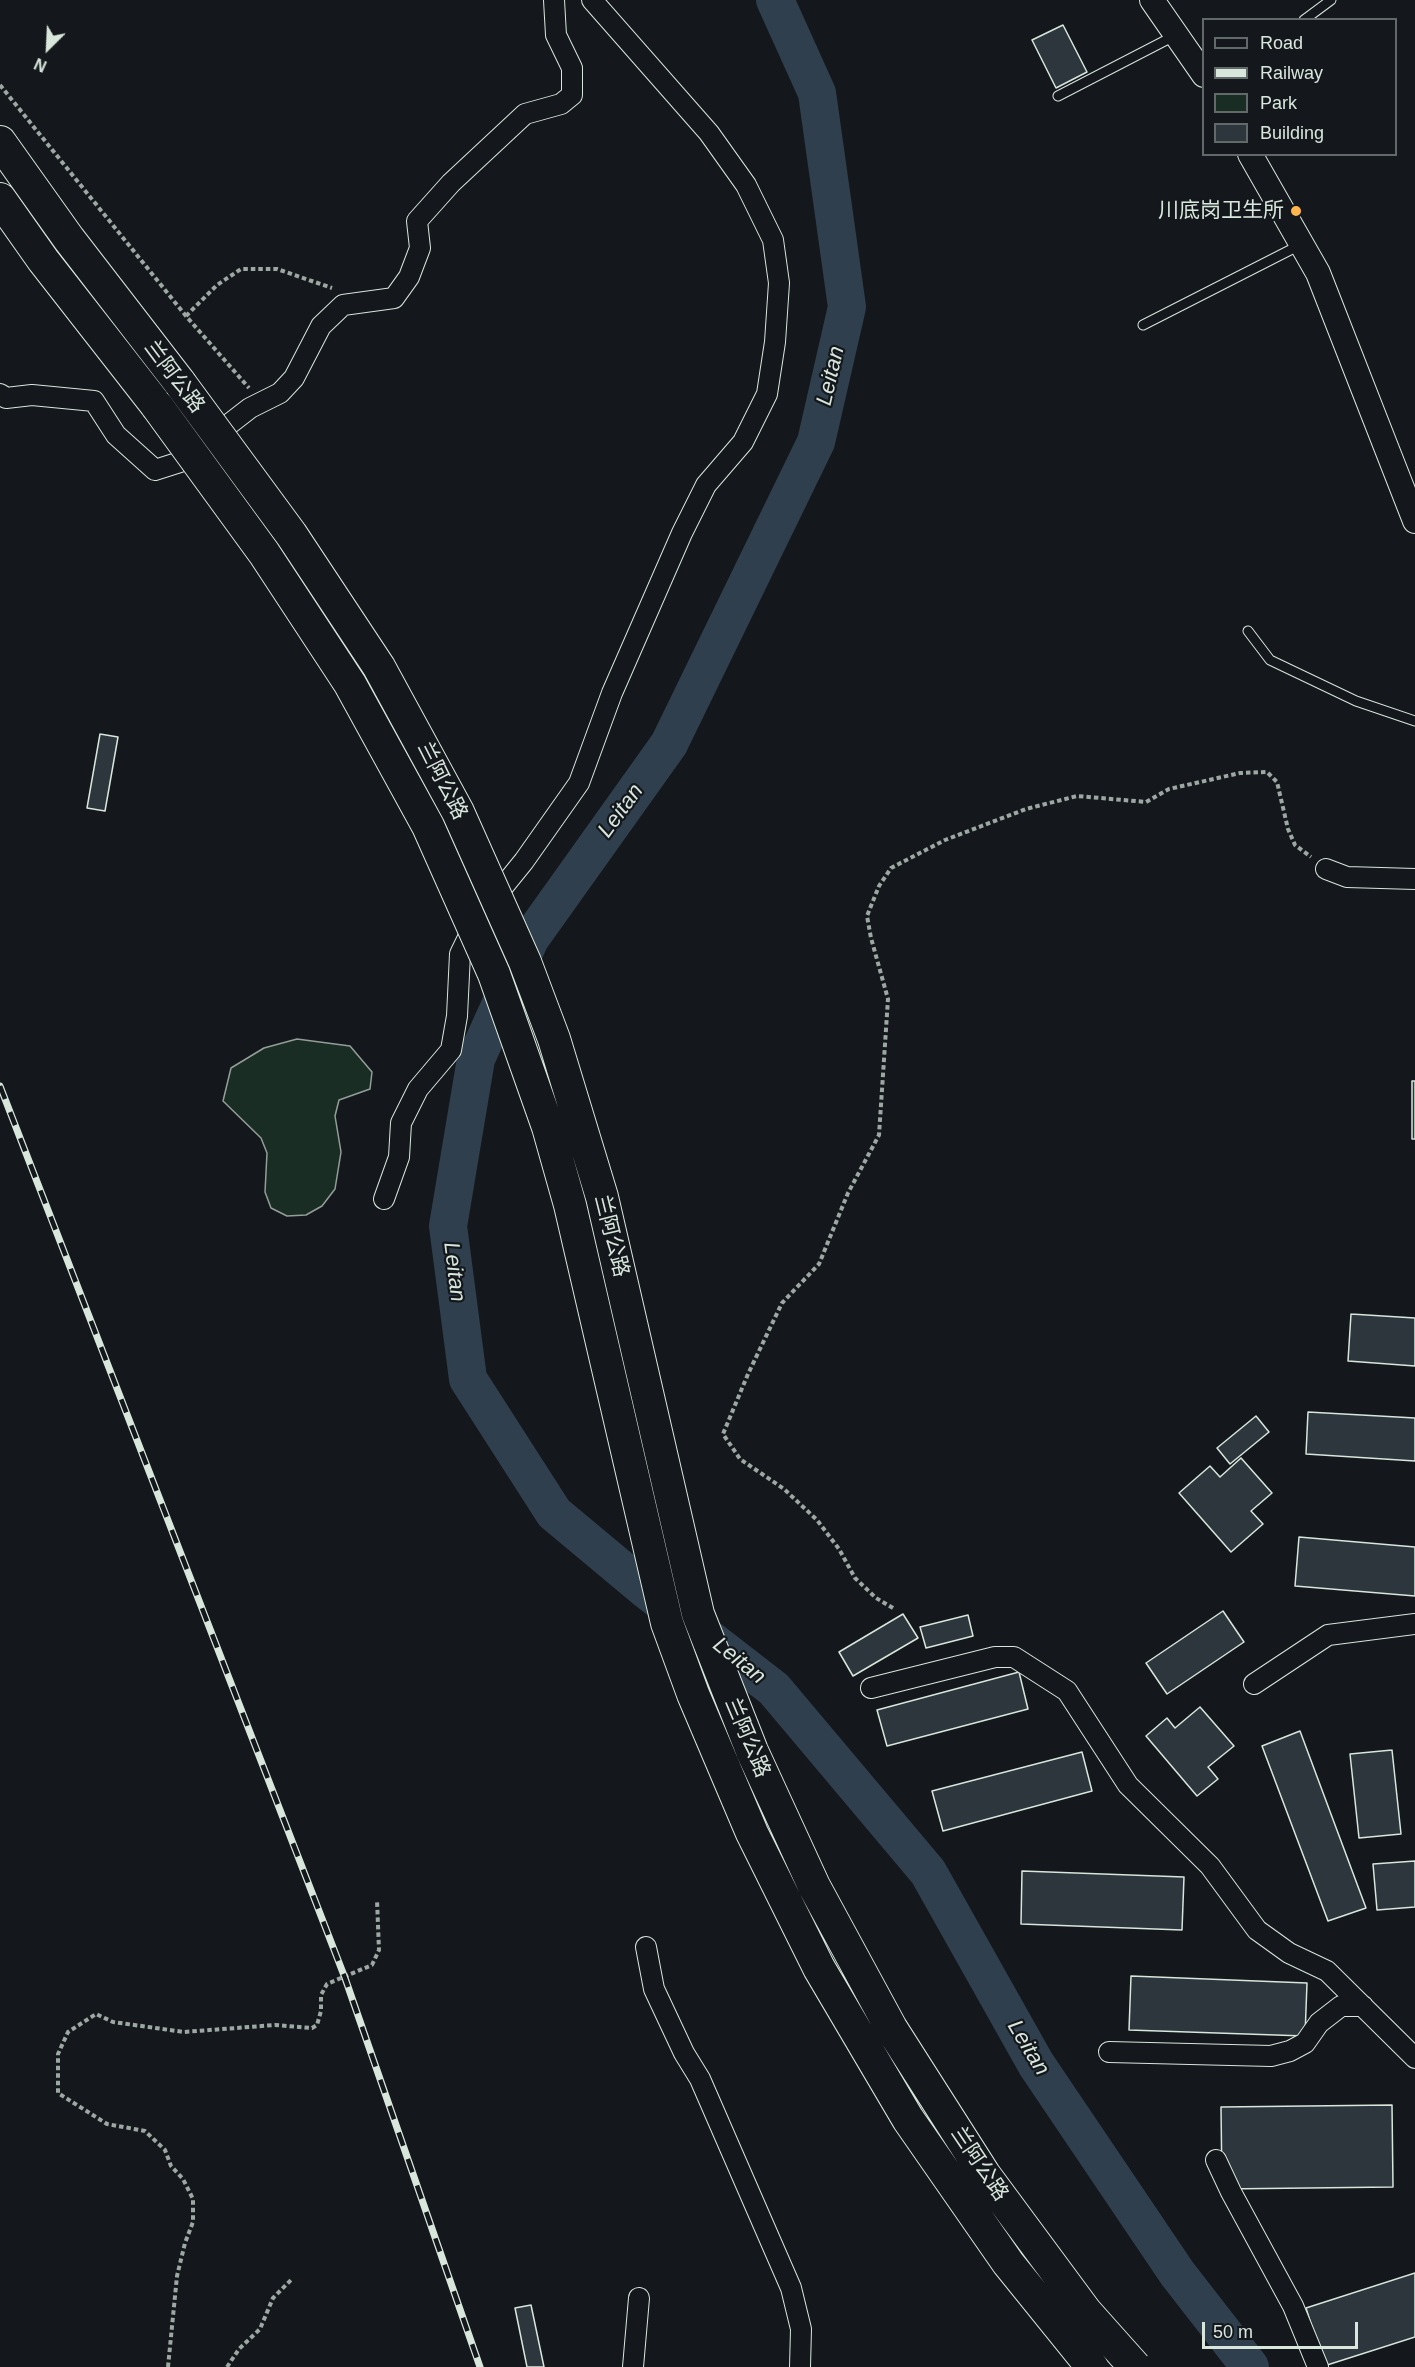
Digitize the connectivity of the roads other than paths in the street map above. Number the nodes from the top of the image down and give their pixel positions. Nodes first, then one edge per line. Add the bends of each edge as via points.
1 (554, 0) edge
2 (592, 0) edge
3 (1152, 0) edge
4 (1331, 0) edge
5 (1307, 18) edge
6 (1176, 35) junction
7 (1202, 74) edge
8 (1058, 96) dead end
9 (0, 142) edge
10 (1251, 156) edge
11 (0, 199) edge
12 (1300, 245) junction
13 (1143, 326) dead end
14 (0, 394) edge
15 (1415, 521) edge
16 (1248, 632) dead end
17 (1415, 722) edge
18 (1326, 868) road end
19 (1415, 879) edge
20 (384, 1199) dead end
21 (1415, 1623) edge
22 (1254, 1684) dead end
23 (871, 1688) dead end
24 (646, 1947) dead end
25 (1363, 2006) junction
26 (1109, 2052) dead end
27 (1415, 2058) edge
28 (1216, 2160) dead end
29 (639, 2298) dead end
30 (633, 2367) edge
31 (800, 2367) edge
32 (1092, 2367) edge
33 (1135, 2367) edge
34 (1318, 2367) edge

1 - 14 street via 556,35 572,68 572,95 561,104 525,114 451,183 417,221 420,248 409,277 394,298 344,305 321,326 294,378 280,393 219,432 202,455 156,470 116,435 94,401 32,395 6,398
2 - 20 street via 709,133 746,185 773,240 779,283 767,394 743,442 706,485 682,533 612,693 579,783 477,919 460,954 451,1050 418,1089 401,1123 399,1157
3 - 6 street
4 - 5 lane
6 - 7 street
6 - 8 lane
9 - 33 highway, 兰阿公路, bridge via 291,534 379,667 458,812 520,951 558,1050 602,1197 698,1614 752,1751 814,1886 891,2028 984,2174 1086,2312
10 - 12 street
11 - 32 highway, 兰阿公路, bridge via 264,553 350,684 429,826 494,974 534,1083 570,1205 667,1623 717,1754 819,1968 908,2119 1008,2263
12 - 13 lane
12 - 15 street via 1318,273
16 - 17 lane via 1270,660 1356,701
18 - 19 street via 1347,877
21 - 22 street via 1328,1635
23 - 25 street via 995,1657 1014,1657 1067,1690 1128,1785 1210,1866 1257,1930 1289,1953 1327,1971
24 - 31 street via 654,1989 700,2079 791,2288 801,2329
25 - 26 street via 1341,2006 1319,2023 1305,2043 1271,2056
25 - 27 street
28 - 34 street via 1293,2306
29 - 30 street

